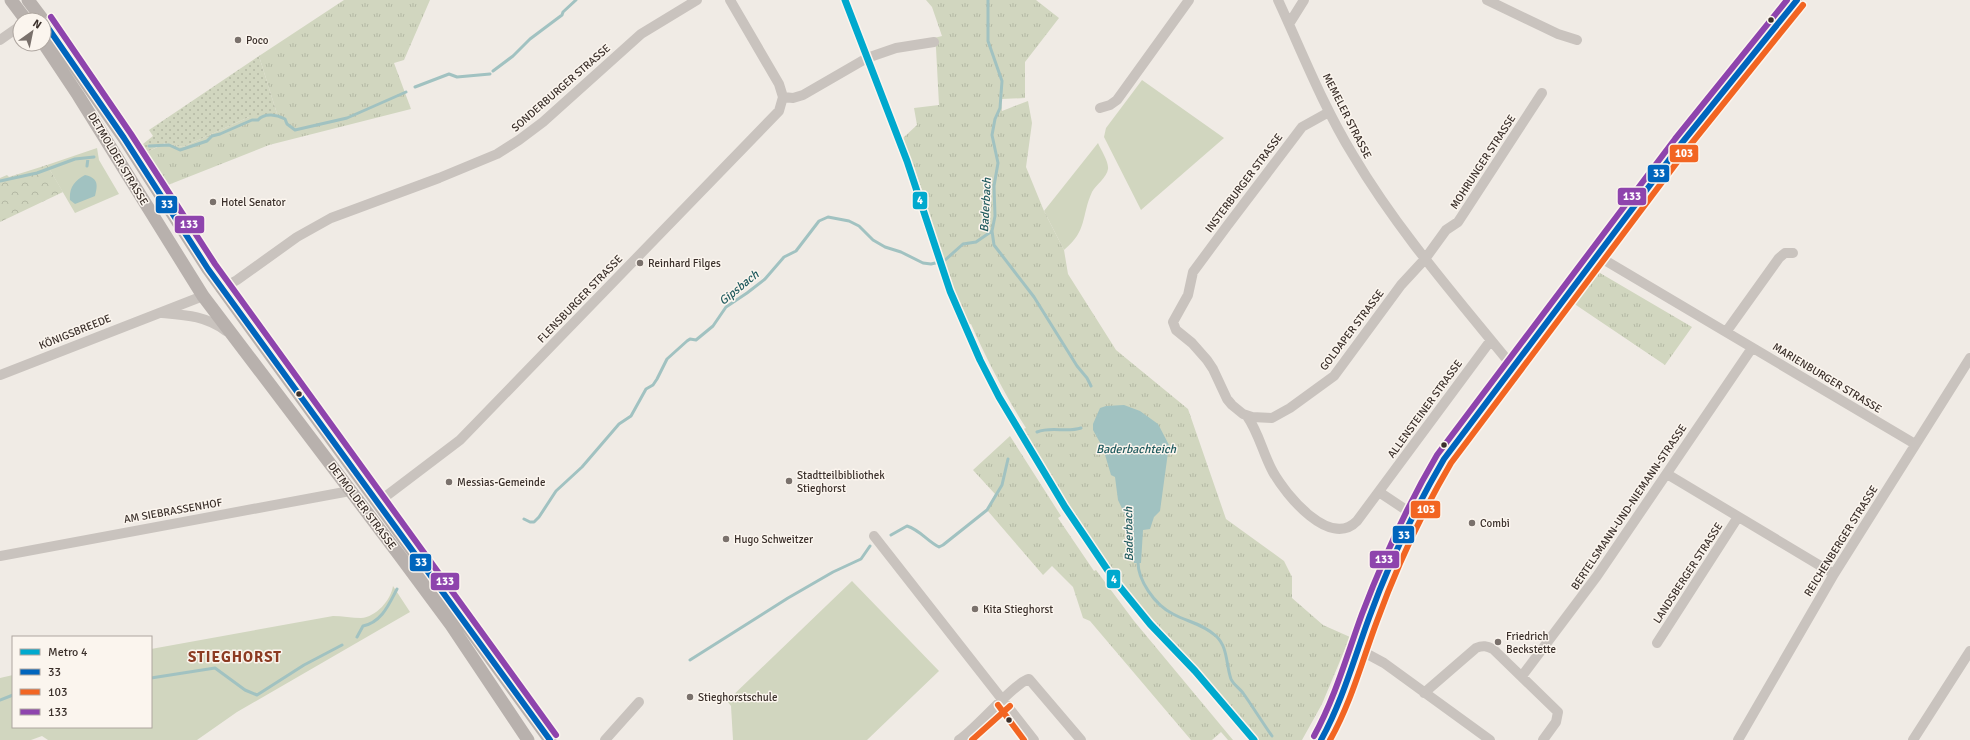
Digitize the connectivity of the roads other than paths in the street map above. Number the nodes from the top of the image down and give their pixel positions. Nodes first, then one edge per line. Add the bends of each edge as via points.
1 (11, 0) edge
2 (28, 0) edge
3 (697, 0) edge
4 (730, 0) edge
5 (1190, 0) edge
6 (1278, 0) edge
7 (1304, 0) edge
8 (1487, 0) edge
9 (1796, 0) edge
10 (20, 12) edge
11 (37, 12) edge
12 (1289, 24) junction
13 (12, 32) edge
14 (52, 34) edge
15 (0, 40) edge
16 (1577, 40) dead end
17 (934, 42) dead end
18 (49, 52) edge
19 (1542, 93) dead end
20 (783, 97) junction
21 (1100, 108) dead end
22 (1329, 112) junction
23 (1793, 253) dead end
24 (1596, 255) junction
25 (1425, 259) junction
26 (1190, 281) joint
27 (221, 289) junction
28 (203, 296) junction
29 (160, 312) junction
30 (1726, 332) junction
31 (231, 335) junction
32 (1490, 340) junction
33 (1752, 348) junction
34 (1970, 358) edge
35 (1513, 367) junction
36 (0, 375) edge
37 (1247, 416) junction
38 (1272, 418) junction
39 (1261, 443) junction
40 (1915, 444) junction
41 (1667, 474) junction
42 (350, 491) junction
43 (1379, 492) junction
44 (377, 503) junction
45 (1412, 514) junction
46 (1738, 517) junction
47 (874, 536) dead end
48 (0, 556) edge
49 (1834, 574) junction
50 (1657, 643) dead end
51 (1358, 649) junction
52 (1970, 651) edge
53 (1522, 676) junction
54 (1424, 693) junction
55 (1004, 700) junction
56 (639, 702) dead end
57 (1741, 739) edge
58 (528, 740) edge
59 (550, 740) edge
60 (605, 740) edge
61 (959, 740) edge
62 (1034, 740) edge
63 (1081, 740) edge
64 (1322, 740) edge
65 (1490, 740) edge
66 (1543, 740) edge
67 (1913, 740) edge

1 - 10 main road
2 - 11 main road, DETMOLDER STRASSE
3 - 27 street, SONDERBURGER STRASSE via 641,34 543,122 497,154 331,218 297,237
4 - 20 street via 774,73
5 - 21 street via 1117,100
6 - 12 street, MEMELER STRASSE
7 - 12 street
8 - 16 street
9 - 24 street
12 - 22 street, MEMELER STRASSE
13 - 15 street
14 - 27 main road, DETMOLDER STRASSE via 124,138
17 - 20 street via 884,52 862,60 803,95
18 - 28 main road, DETMOLDER STRASSE
19 - 25 street, MOHRUNGER STRASSE via 1458,222 1446,230
20 - 44 street, FLENSBURGER STRASSE via 783,103 775,117 460,440
22 - 25 street, MEMELER STRASSE via 1368,179
22 - 26 street, INSTERBURGER STRASSE via 1311,120 1295,135 1193,272
23 - 30 street via 1785,253 1779,258
24 - 30 street, MARIENBURGER STRASSE
24 - 35 street
25 - 32 street, MEMELER STRASSE
25 - 38 street, GOLDAPER STRASSE via 1401,285 1334,376
26 - 37 street, ALLENSTEINER STRASSE via 1188,295 1174,318 1173,326 1199,351 1213,369 1227,399
27 - 28 main road
27 - 44 main road, DETMOLDER STRASSE
28 - 29 street, KÖNIGSBREEDE
28 - 31 main road, DETMOLDER STRASSE
29 - 31 street, KÖNIGSBREEDE via 200,317
29 - 36 street, KÖNIGSBREEDE
30 - 33 street, MARIENBURGER STRASSE
31 - 42 main road, DETMOLDER STRASSE
32 - 35 street, MEMELER STRASSE
32 - 43 street, ALLENSTEINER STRASSE
33 - 40 street, MARIENBURGER STRASSE
33 - 41 street, BERTELSMANN-UND-NIEMANN-STRASSE
34 - 40 street, REICHENBERGER STRASSE
35 - 45 street via 1454,445
37 - 38 street
37 - 39 street, ALLENSTEINER STRASSE
38 - 39 street via 1262,432
39 - 43 street, ALLENSTEINER STRASSE via 1272,470 1287,492 1307,513 1332,529 1345,530 1354,525
40 - 49 street, REICHENBERGER STRASSE
41 - 46 street, LANDSBERGER STRASSE
41 - 53 street, BERTELSMANN-UND-NIEMANN-STRASSE via 1597,576
42 - 48 street, AM SIEBRASSENHOF
42 - 58 main road, DETMOLDER STRASSE via 451,625
43 - 45 street
44 - 59 main road, DETMOLDER STRASSE
45 - 51 street
46 - 49 street, LANDSBERGER STRASSE
46 - 50 street, LANDSBERGER STRASSE
47 - 55 street
49 - 57 street, REICHENBERGER STRASSE
51 - 54 street via 1384,663
51 - 64 street via 1334,717
52 - 67 street
53 - 54 street via 1493,649 1482,646 1473,650
53 - 66 street via 1558,712 1556,722
54 - 65 street
55 - 61 street
55 - 62 street
55 - 63 street via 1024,680 1029,679
56 - 60 street

